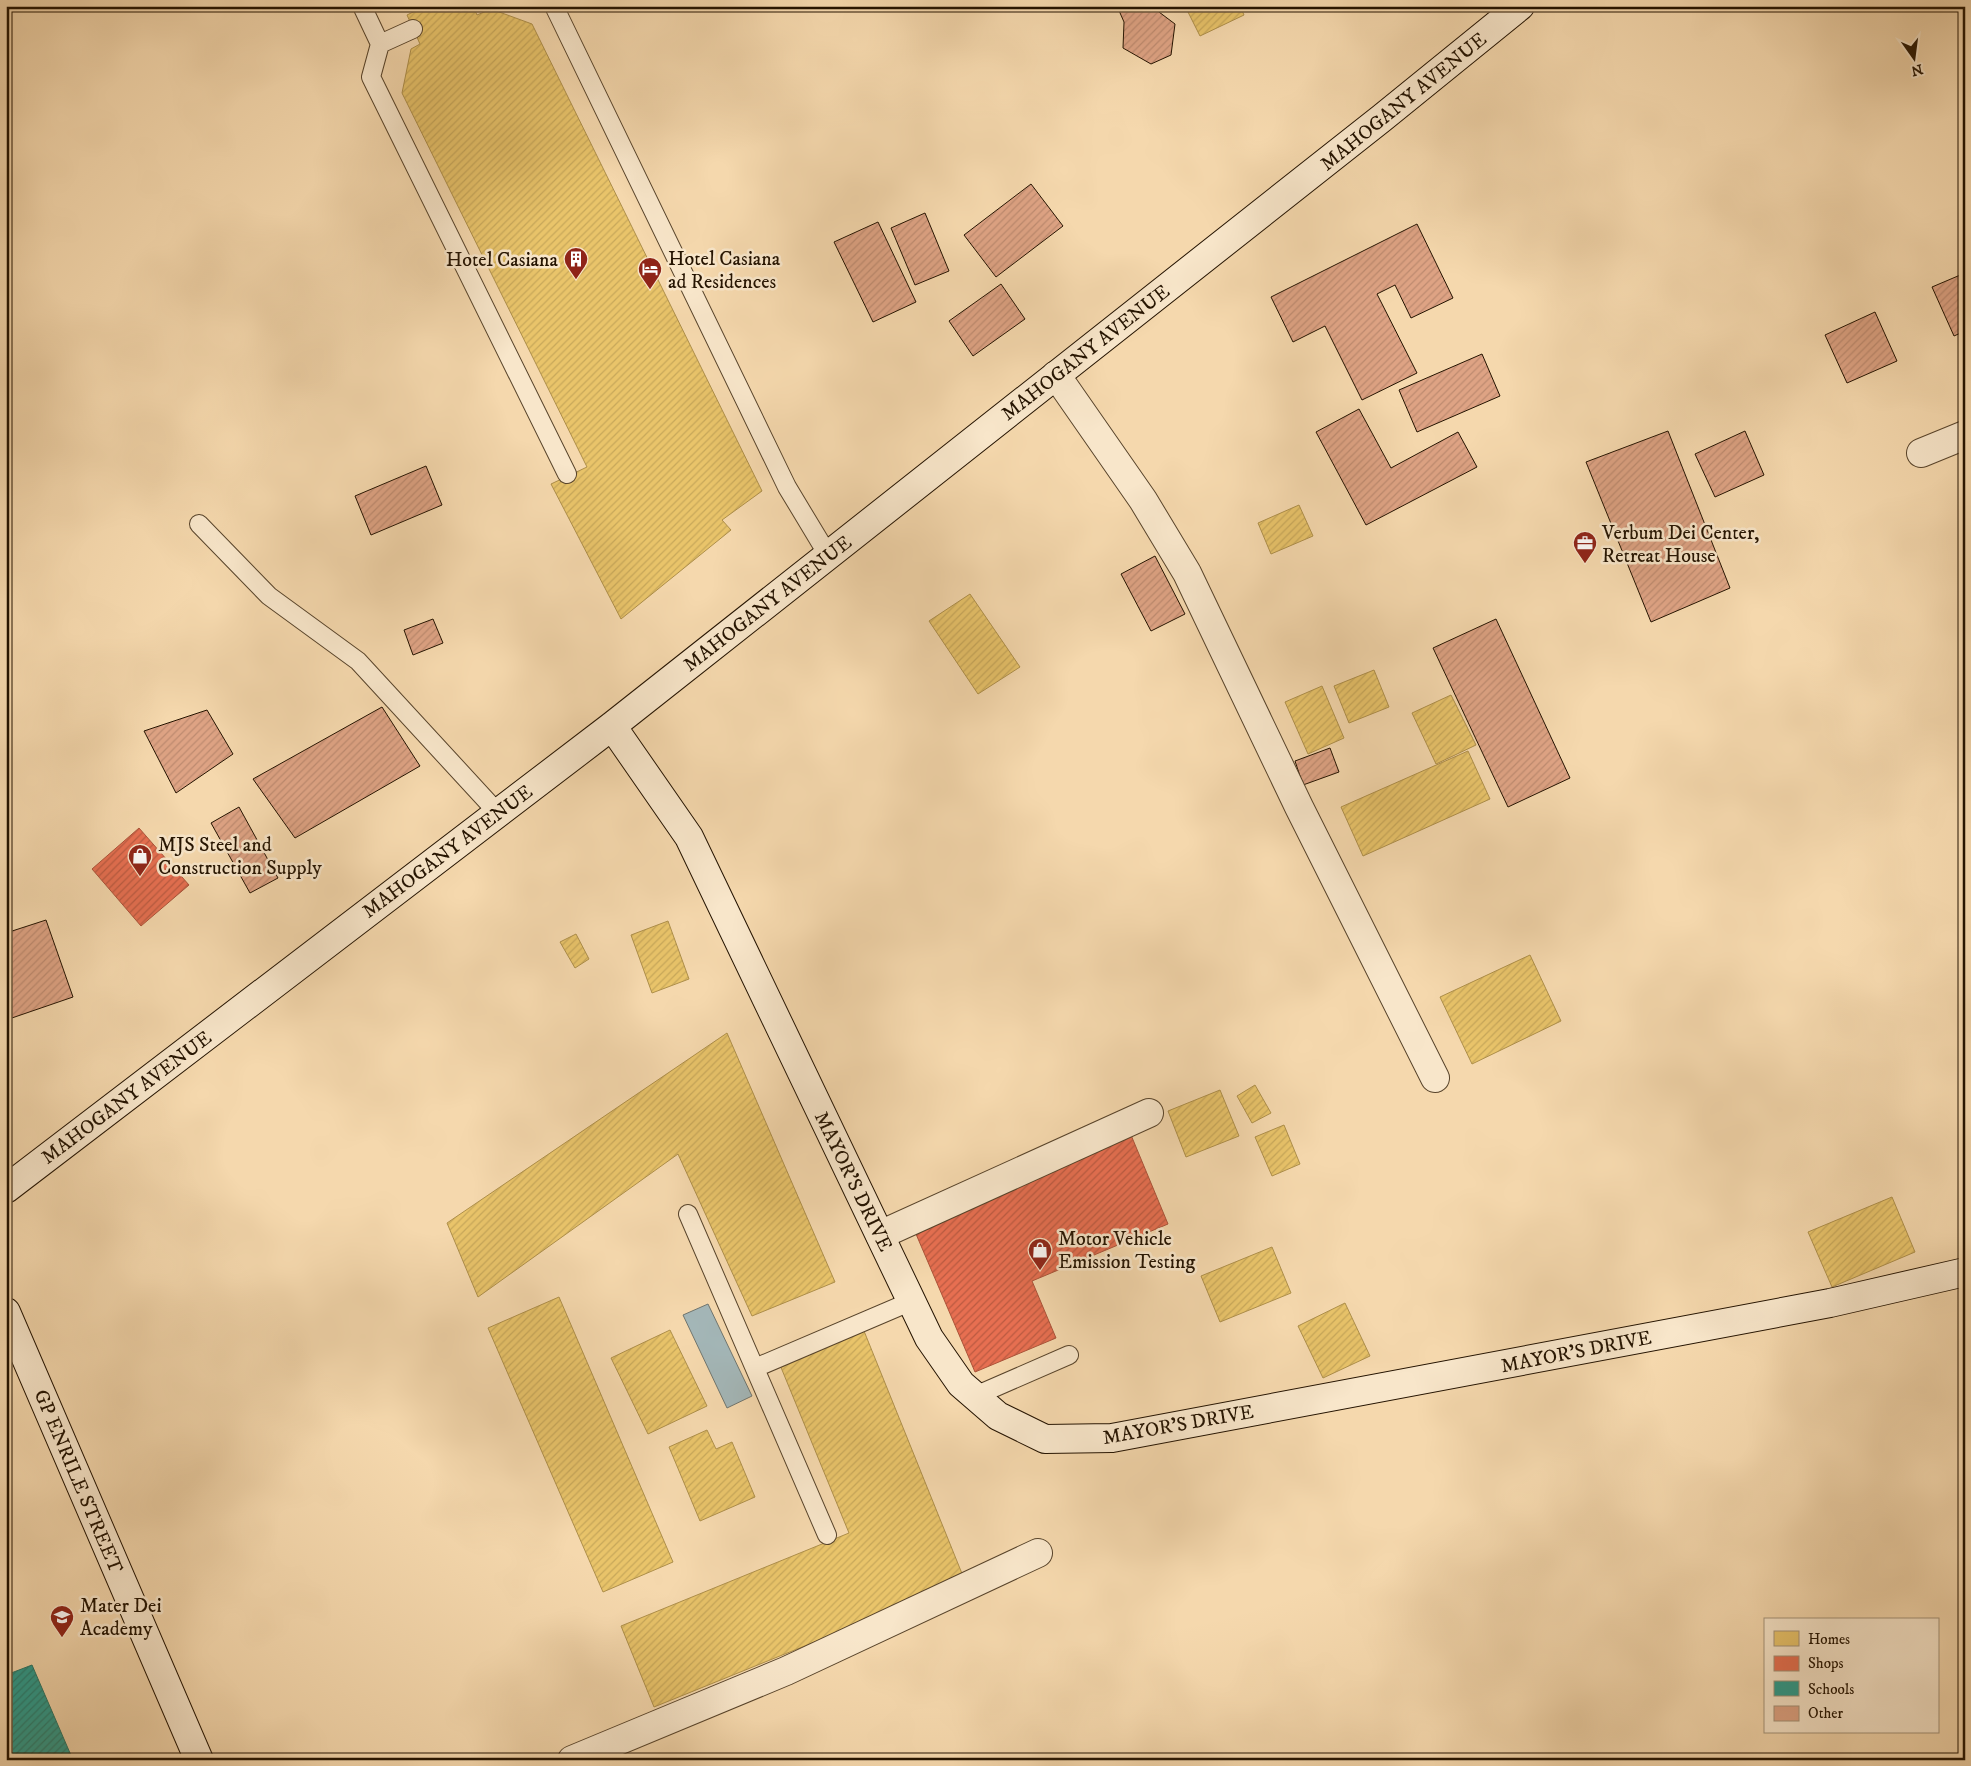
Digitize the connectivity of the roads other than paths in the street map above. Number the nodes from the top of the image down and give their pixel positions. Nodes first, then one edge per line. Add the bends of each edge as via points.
1 (362, 6) edge
2 (554, 6) edge
3 (1520, 6) edge
4 (413, 29) dead end
5 (380, 44) junction
6 (1056, 375) junction
7 (1965, 435) edge
8 (1922, 453) dead end
9 (567, 474) dead end
10 (199, 524) dead end
11 (828, 555) junction
12 (612, 726) junction
13 (498, 812) junction
14 (1435, 1078) dead end
15 (1149, 1114) dead end
16 (6, 1189) edge
17 (688, 1214) dead end
18 (880, 1235) junction
19 (1965, 1272) edge
20 (912, 1301) junction
21 (6, 1312) edge
22 (1069, 1355) dead end
23 (755, 1368) junction
24 (975, 1396) junction
25 (827, 1535) dead end
26 (1038, 1553) dead end
27 (200, 1760) edge
28 (572, 1760) edge

1 - 5 lane
2 - 11 lane via 787,487
3 - 6 street, MAHOGANY AVENUE
4 - 5 lane
5 - 9 lane via 371,76
6 - 11 street, MAHOGANY AVENUE
6 - 14 street via 1142,500 1187,573 1299,807
7 - 8 street
10 - 13 lane via 268,596 358,660
11 - 12 street, MAHOGANY AVENUE
12 - 13 street, MAHOGANY AVENUE
12 - 18 street, MAYOR'S DRIVE via 689,837
13 - 16 street, MAHOGANY AVENUE
15 - 18 street
17 - 23 lane
18 - 20 street, MAYOR'S DRIVE
19 - 24 street, MAYOR'S DRIVE via 1830,1303 1112,1438 1045,1439 998,1416
20 - 23 lane
20 - 24 street, MAYOR'S DRIVE via 930,1338 961,1384
21 - 27 street, GP ENRILE STREET
22 - 24 lane
23 - 25 lane
26 - 28 street via 786,1671

